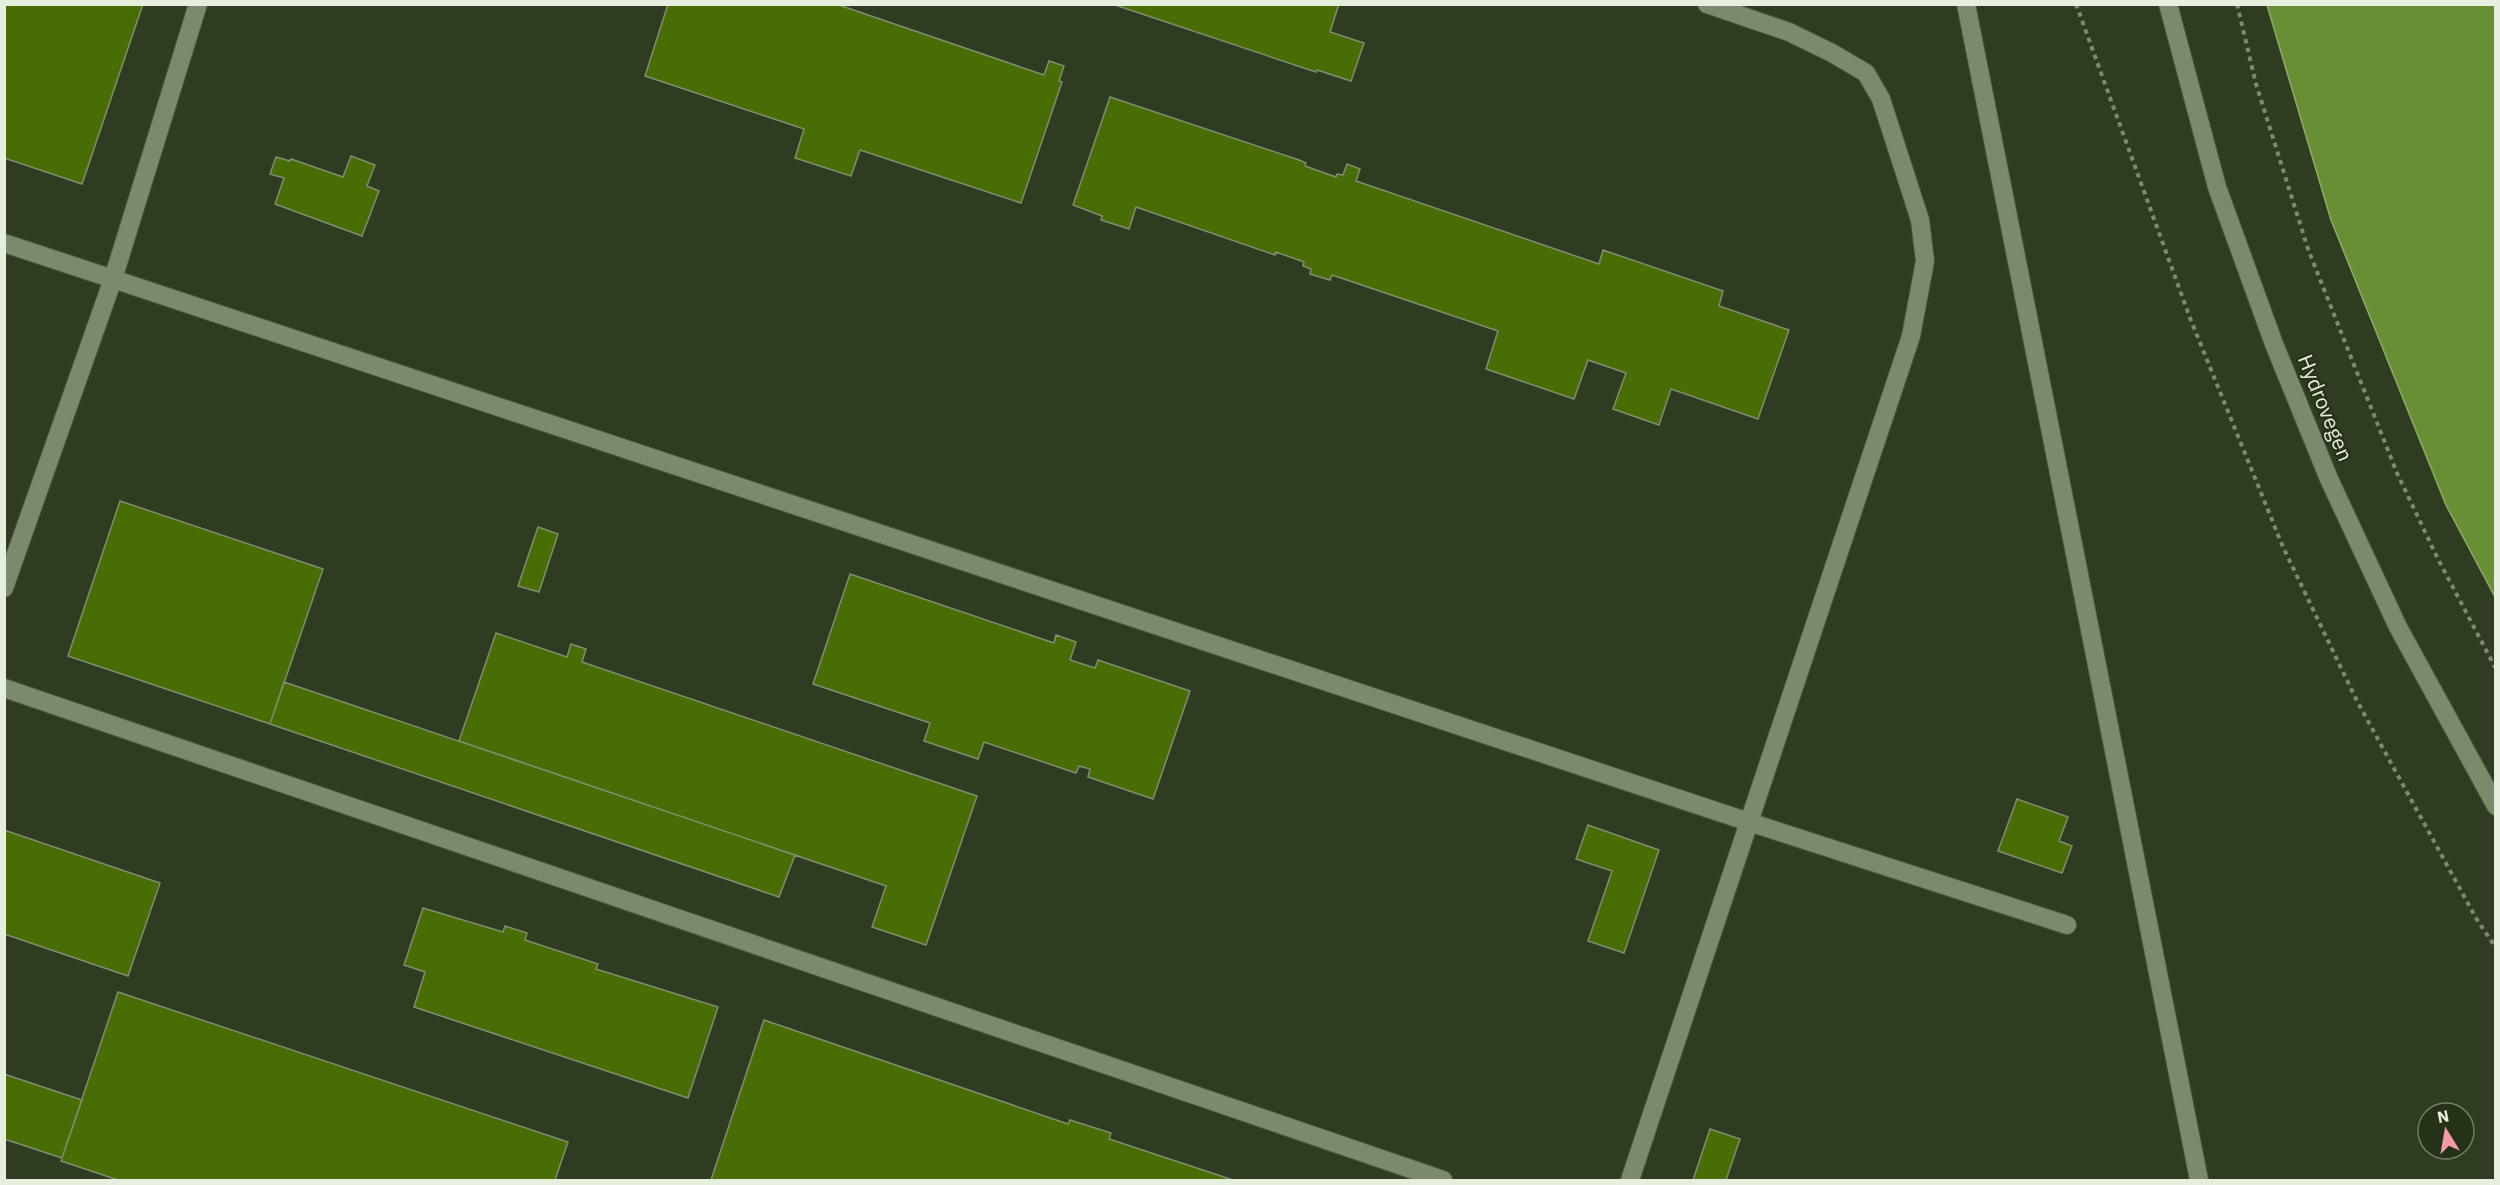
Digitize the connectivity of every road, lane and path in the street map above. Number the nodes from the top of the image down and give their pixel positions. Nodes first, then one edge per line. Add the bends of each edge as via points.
1 (198, 4) edge
2 (1707, 4) edge
3 (1966, 4) edge
4 (2076, 4) edge
5 (2168, 4) edge
6 (2237, 4) edge
7 (4, 243) edge
8 (113, 279) junction
9 (4, 588) edge
10 (2496, 669) edge
11 (4, 688) edge
12 (2496, 806) edge
13 (1749, 822) junction
14 (2067, 926) dead end
15 (2496, 948) edge
16 (1443, 1180) edge
17 (1630, 1180) edge
18 (2199, 1180) edge

1 - 8 street
2 - 13 street via 1789,32 1866,73 1881,99 1916,209 1925,261 1911,336
3 - 18 street
4 - 15 path via 2190,318 2283,547 2357,701
5 - 12 street, Hydrovegen via 2217,187 2321,459 2398,627
6 - 10 path via 2256,84 2308,249 2397,473 2436,557
7 - 8 street
8 - 9 street
8 - 13 street
11 - 16 street
13 - 14 street
13 - 17 street

